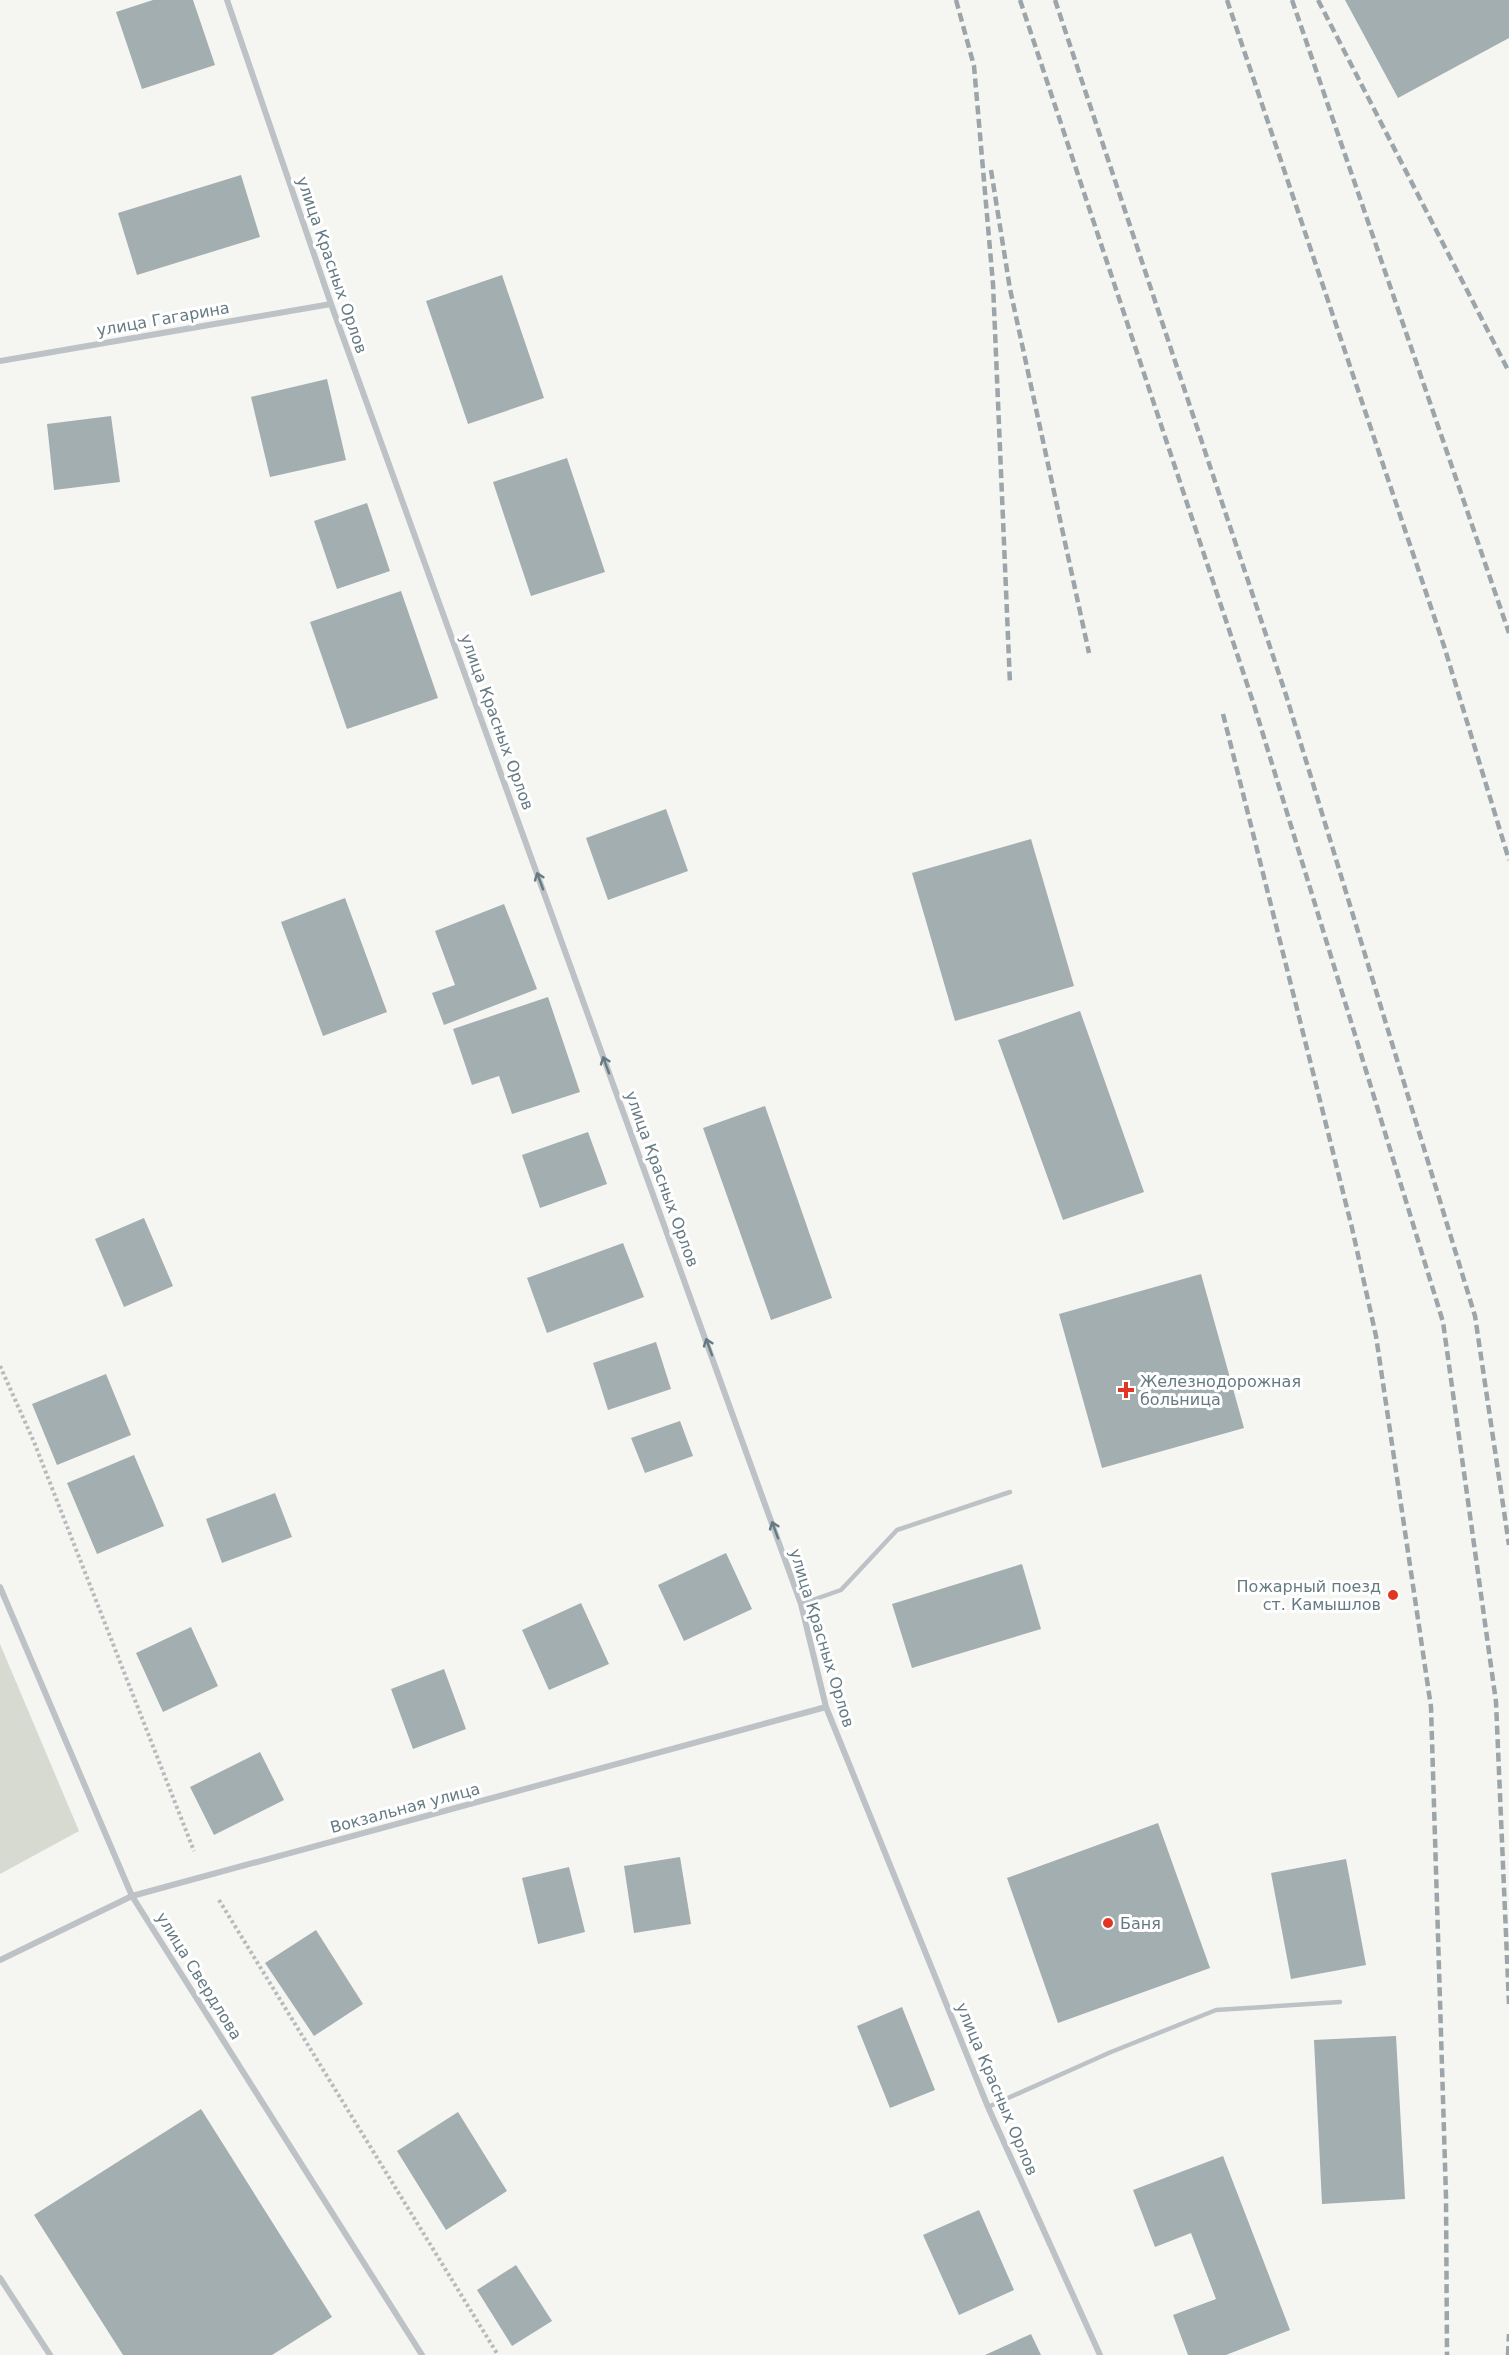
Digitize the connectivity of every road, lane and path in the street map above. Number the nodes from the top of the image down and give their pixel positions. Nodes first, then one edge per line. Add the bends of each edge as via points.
1 (227, 0) edge
2 (331, 304) junction
3 (0, 361) edge
4 (1010, 1492) dead end
5 (0, 1587) edge
6 (801, 1604) junction
7 (826, 1707) junction
8 (132, 1896) junction
9 (0, 1960) edge
10 (1340, 2002) dead end
11 (988, 2107) junction
12 (0, 2278) edge
13 (50, 2355) edge
14 (422, 2355) edge
15 (1100, 2355) edge

1 - 2 street, улица Красных Орлов
2 - 3 street, улица Гагарина
6 -> 2 street, улица Красных Орлов
4 - 6 lane via 897,1530 841,1590
5 - 8 street, улица Свердлова
6 - 7 street, улица Красных Орлов
7 - 8 street, Вокзальная улица
7 - 11 street, улица Красных Орлов
8 - 9 street, Вокзальная улица
8 - 14 street, улица Свердлова
10 - 11 lane via 1216,2010
11 - 15 street, улица Красных Орлов
12 - 13 street

